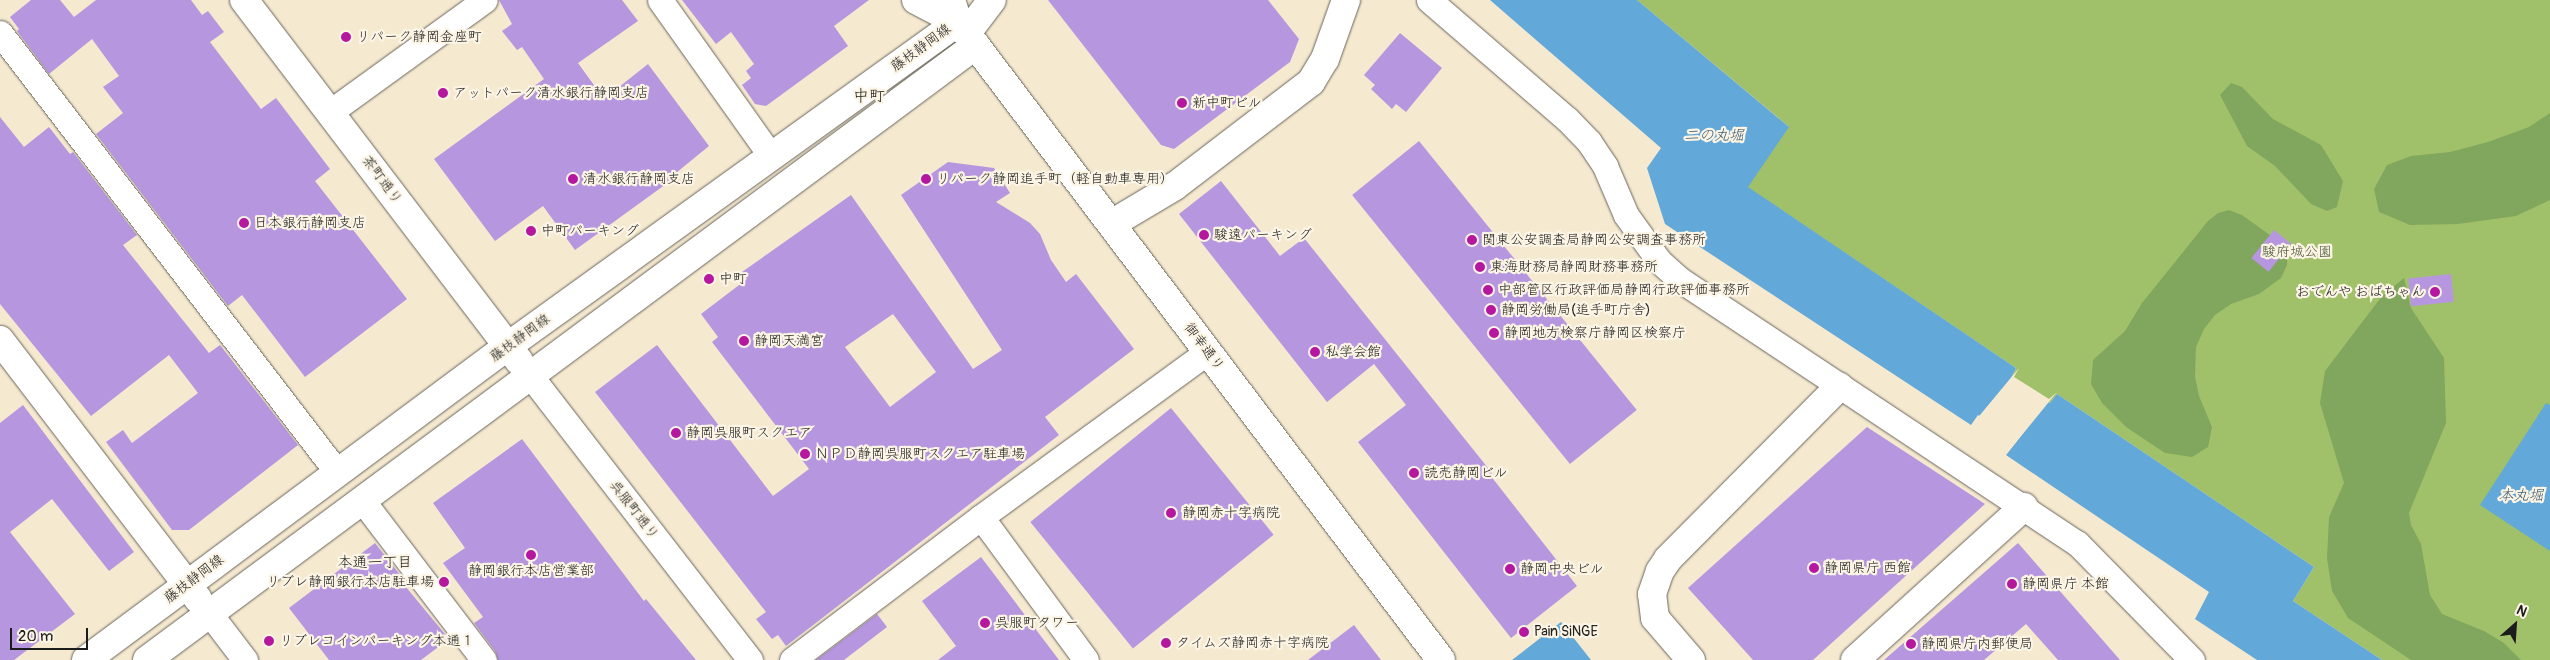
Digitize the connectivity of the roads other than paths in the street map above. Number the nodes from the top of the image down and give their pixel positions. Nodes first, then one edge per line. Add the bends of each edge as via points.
1 (244, 0) edge
2 (485, 0) edge
3 (660, 0) edge
4 (916, 0) edge
5 (992, 0) edge
6 (1346, 0) edge
7 (1429, 0) edge
8 (454, 9) edge
9 (963, 25) edge
10 (0, 32) edge
11 (330, 112) junction
12 (771, 156) junction
13 (1114, 223) junction
14 (0, 340) edge
15 (1208, 352) junction
16 (519, 361) junction
17 (1839, 387) junction
18 (337, 472) junction
19 (362, 500) junction
20 (2024, 506) junction
21 (981, 517) junction
22 (186, 584) junction
23 (210, 614) junction
24 (86, 660) edge
25 (148, 660) edge
26 (245, 660) edge
27 (484, 660) edge
28 (750, 660) edge
29 (792, 660) edge
30 (1086, 660) edge
31 (1442, 660) edge
32 (1691, 660) edge
33 (1855, 660) edge
34 (2192, 660) edge

1 - 11 main road, 茶町通り
2 - 8 street
3 - 12 street
4 - 9 main road
5 - 9 main road
6 - 13 main road via 1324,59 1310,82 1175,186
7 - 17 street via 1567,119 1589,142 1605,166 1626,216 1659,261 1710,301
8 - 11 street
9 - 12 main road, 藤枝静岡線
9 - 13 main road, 御幸通り
9 - 16 main road, 藤枝静岡線
10 - 18 street
11 - 16 main road, 茶町通り
12 - 16 main road, 藤枝静岡線
13 - 15 main road, 御幸通り
14 - 22 main road
15 - 21 street
15 - 31 main road, 御幸通り
16 - 18 main road, 藤枝静岡線
16 - 19 main road, 藤枝静岡線
16 - 28 street, 呉服町通り
17 - 20 street
17 - 32 main road via 1668,559 1660,571 1652,594 1655,618
18 - 22 main road, 藤枝静岡線
19 - 23 main road, 藤枝静岡線
19 - 27 street
20 - 33 main road
20 - 34 street via 2077,543
21 - 29 street
21 - 30 street
22 - 23 main road
22 - 24 main road, 藤枝静岡線
23 - 25 main road, 藤枝静岡線
23 - 26 street

